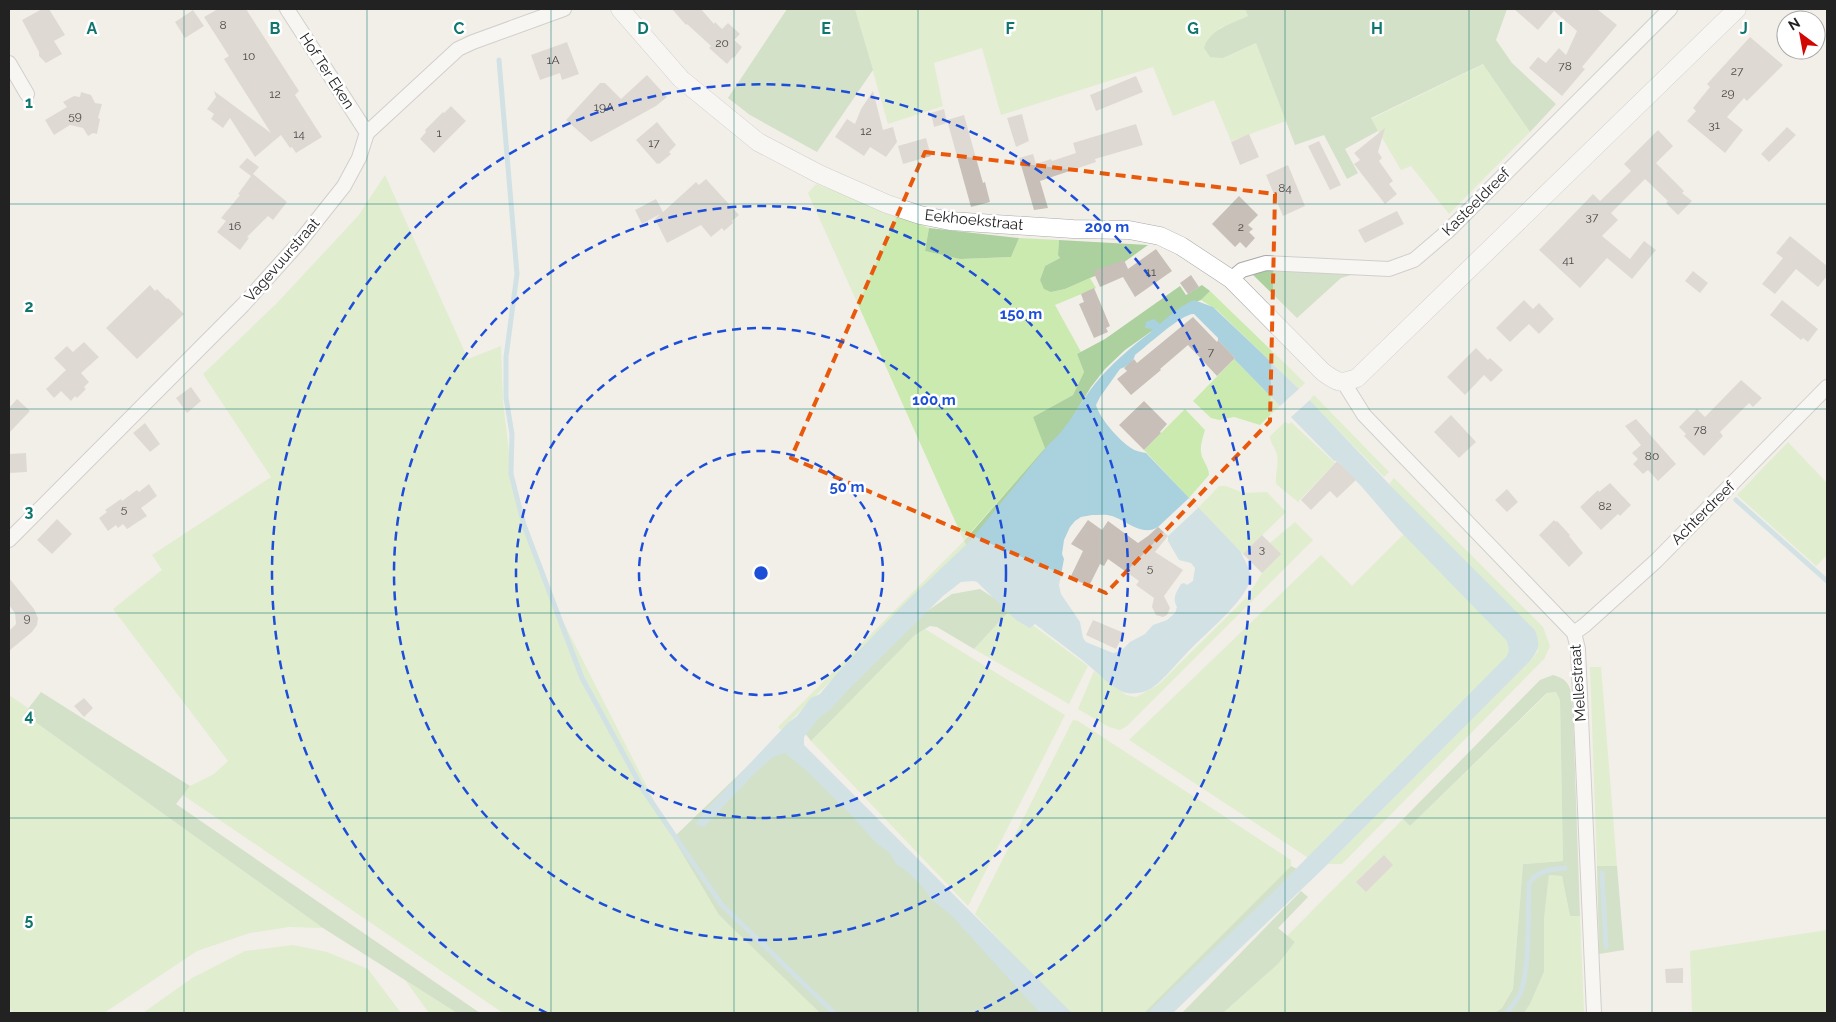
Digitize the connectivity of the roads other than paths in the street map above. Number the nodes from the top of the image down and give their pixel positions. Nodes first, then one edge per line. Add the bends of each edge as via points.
1 (287, 9) edge
2 (564, 9) edge
3 (620, 9) edge
4 (1670, 9) edge
5 (1737, 9) edge
6 (9, 63) edge
7 (27, 94) dead end
8 (367, 133) junction
9 (1231, 279) junction
10 (1344, 383) junction
11 (1827, 387) edge
12 (9, 540) edge
13 (1574, 633) junction
14 (1594, 1013) edge

1 - 8 street, Hof Ter Eken
2 - 8 street, Vagevuurstraat via 458,49
3 - 9 street, Eekhoekstraat via 681,79 758,142 819,174 887,204 950,221 1129,230 1160,236
4 - 9 street, Kasteeldreef via 1448,231 1414,260 1389,269 1266,263 1242,270
5 - 10 street via 1357,378
6 - 7 street
8 - 12 street, Vagevuurstraat via 359,158 344,186 298,244 243,305
9 - 10 street, Eekhoekstraat via 1323,372
10 - 13 street, Mellestraat via 1364,415
11 - 13 street, Achterdreef via 1656,561
13 - 14 street, Mellestraat via 1578,649

